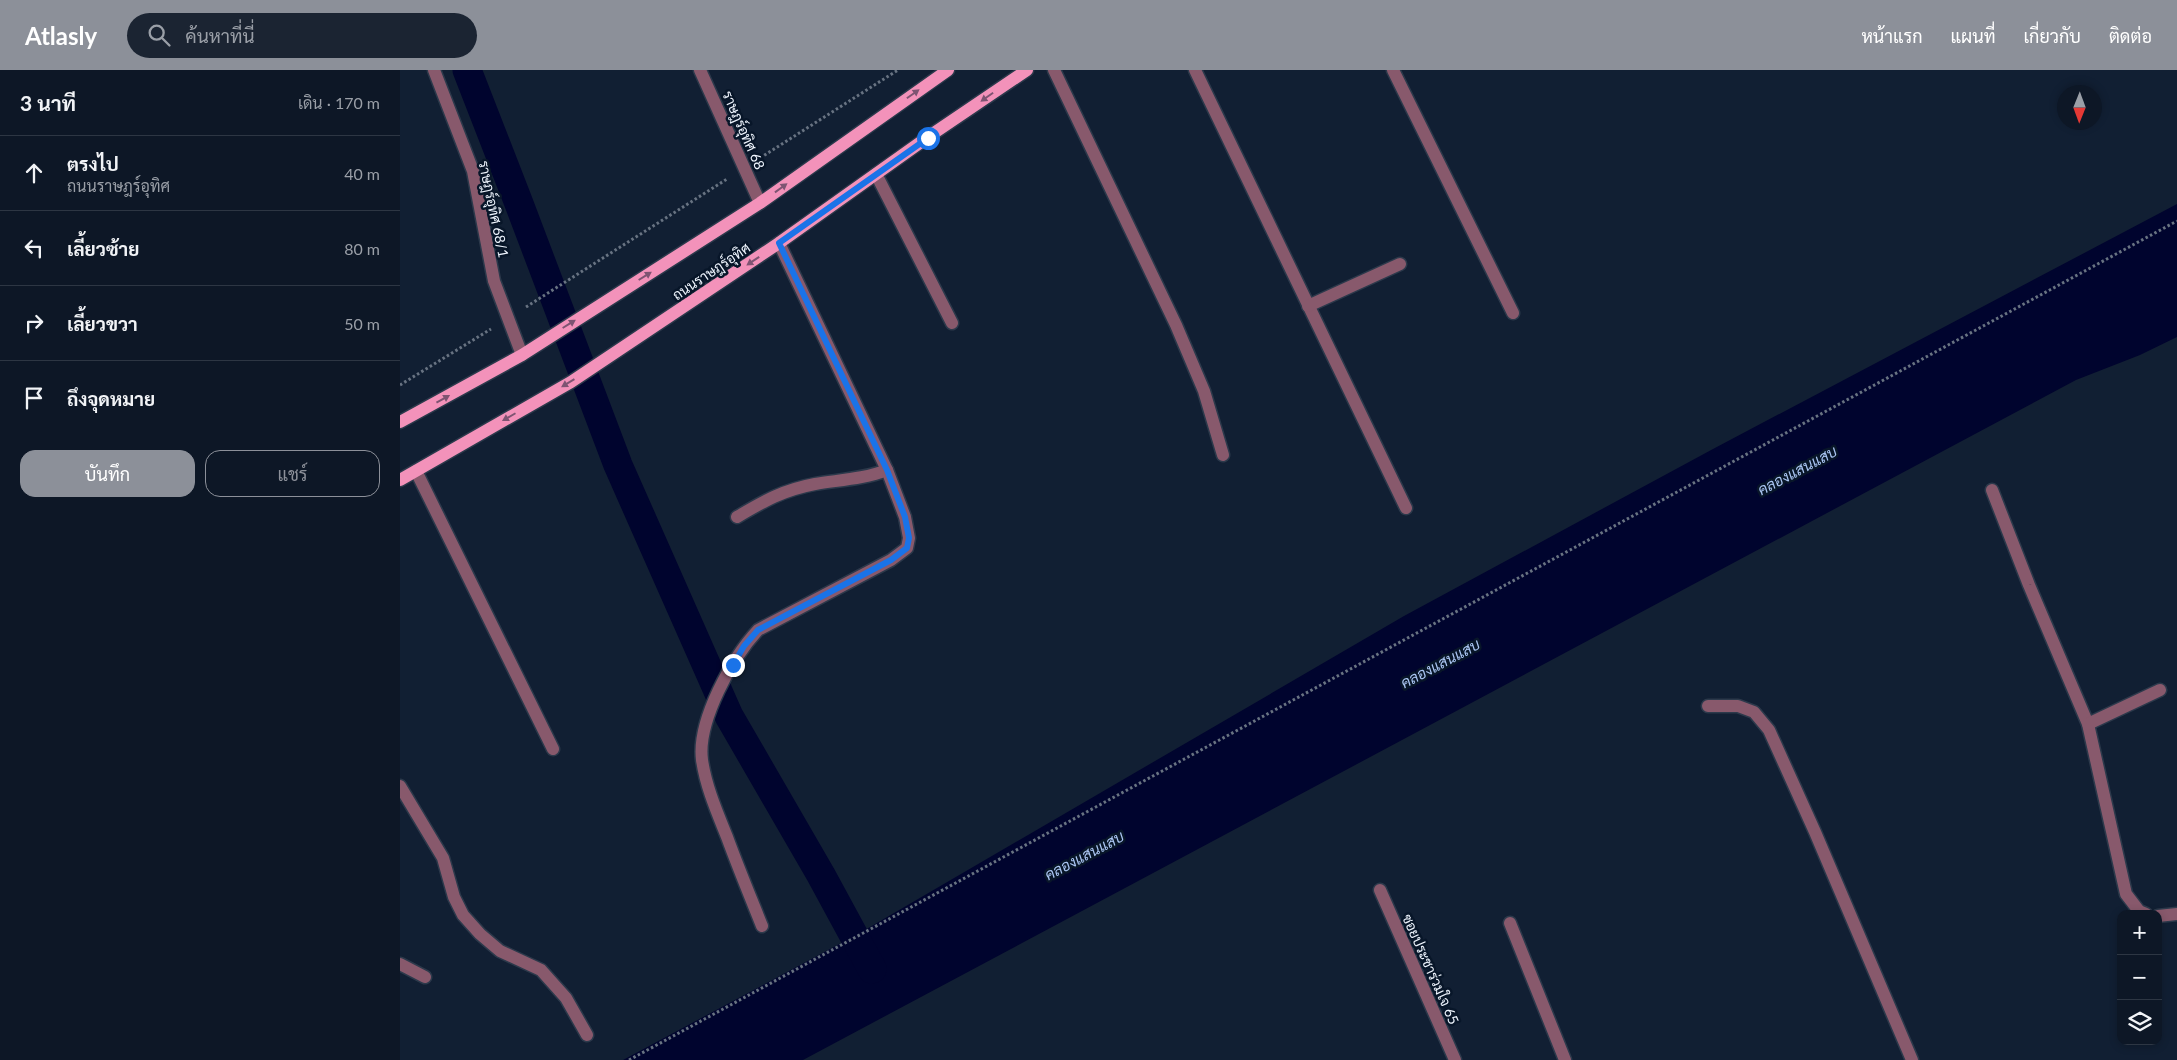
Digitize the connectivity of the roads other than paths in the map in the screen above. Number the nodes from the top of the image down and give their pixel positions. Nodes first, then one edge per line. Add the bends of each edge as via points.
1 (434, 70) edge
2 (700, 70) edge
3 (948, 70) edge
4 (1027, 70) edge
5 (1054, 70) edge
6 (1195, 70) edge
7 (1393, 70) edge
8 (876, 174) junction
9 (760, 203) junction
10 (779, 243) junction
11 (1400, 264) dead end
12 (1308, 306) junction
13 (1514, 313) dead end
14 (952, 324) dead end
15 (522, 355) junction
16 (400, 422) edge
17 (1223, 455) dead end
18 (887, 470) junction
19 (416, 471) junction
20 (400, 480) edge
21 (1992, 490) dead end
22 (1406, 508) dead end
23 (737, 517) dead end
24 (2160, 690) dead end
25 (1708, 706) dead end
26 (2088, 724) junction
27 (553, 749) dead end
28 (400, 786) edge
29 (1380, 890) dead end
30 (2139, 910) edge
31 (2177, 914) edge
32 (2162, 916) edge
33 (1510, 923) dead end
34 (762, 926) dead end
35 (400, 964) edge
36 (425, 977) dead end
37 (587, 1035) dead end
38 (1455, 1060) edge
39 (1565, 1060) edge
40 (1912, 1060) edge

1 - 15 street, ราษฎร์อุทิศ 68/1 via 473,171 494,281
2 - 9 street, ราษฎร์อุทิศ 68
9 -> 3 main road
4 -> 8 main road, ถนนราษฎร์อุทิศ
5 - 17 street via 1176,325 1204,391
6 - 12 street
7 - 13 street
8 - 10 main road, ถนนราษฎร์อุทิศ
8 - 14 street
15 -> 9 main road
10 - 18 street
10 -> 19 main road, ถนนราษฎร์อุทิศ via 552,393
11 - 12 street
12 - 22 street
16 -> 15 main road
18 - 23 street via 771,496
18 - 34 street via 905,517 909,538 907,548 891,560 758,630 744,646 707,717 702,759 709,792
19 - 20 main road, ถนนราษฎร์อุทิศ
19 - 27 street
21 - 26 street
24 - 26 street
25 - 40 street via 1738,706 1754,712 1769,730
26 - 30 street via 2126,894
28 - 37 street via 443,858 454,897 463,915 500,951 541,970 566,998
29 - 38 street, ซอยประชาร่วมใจ 65
31 - 32 street
33 - 39 street
35 - 36 street

